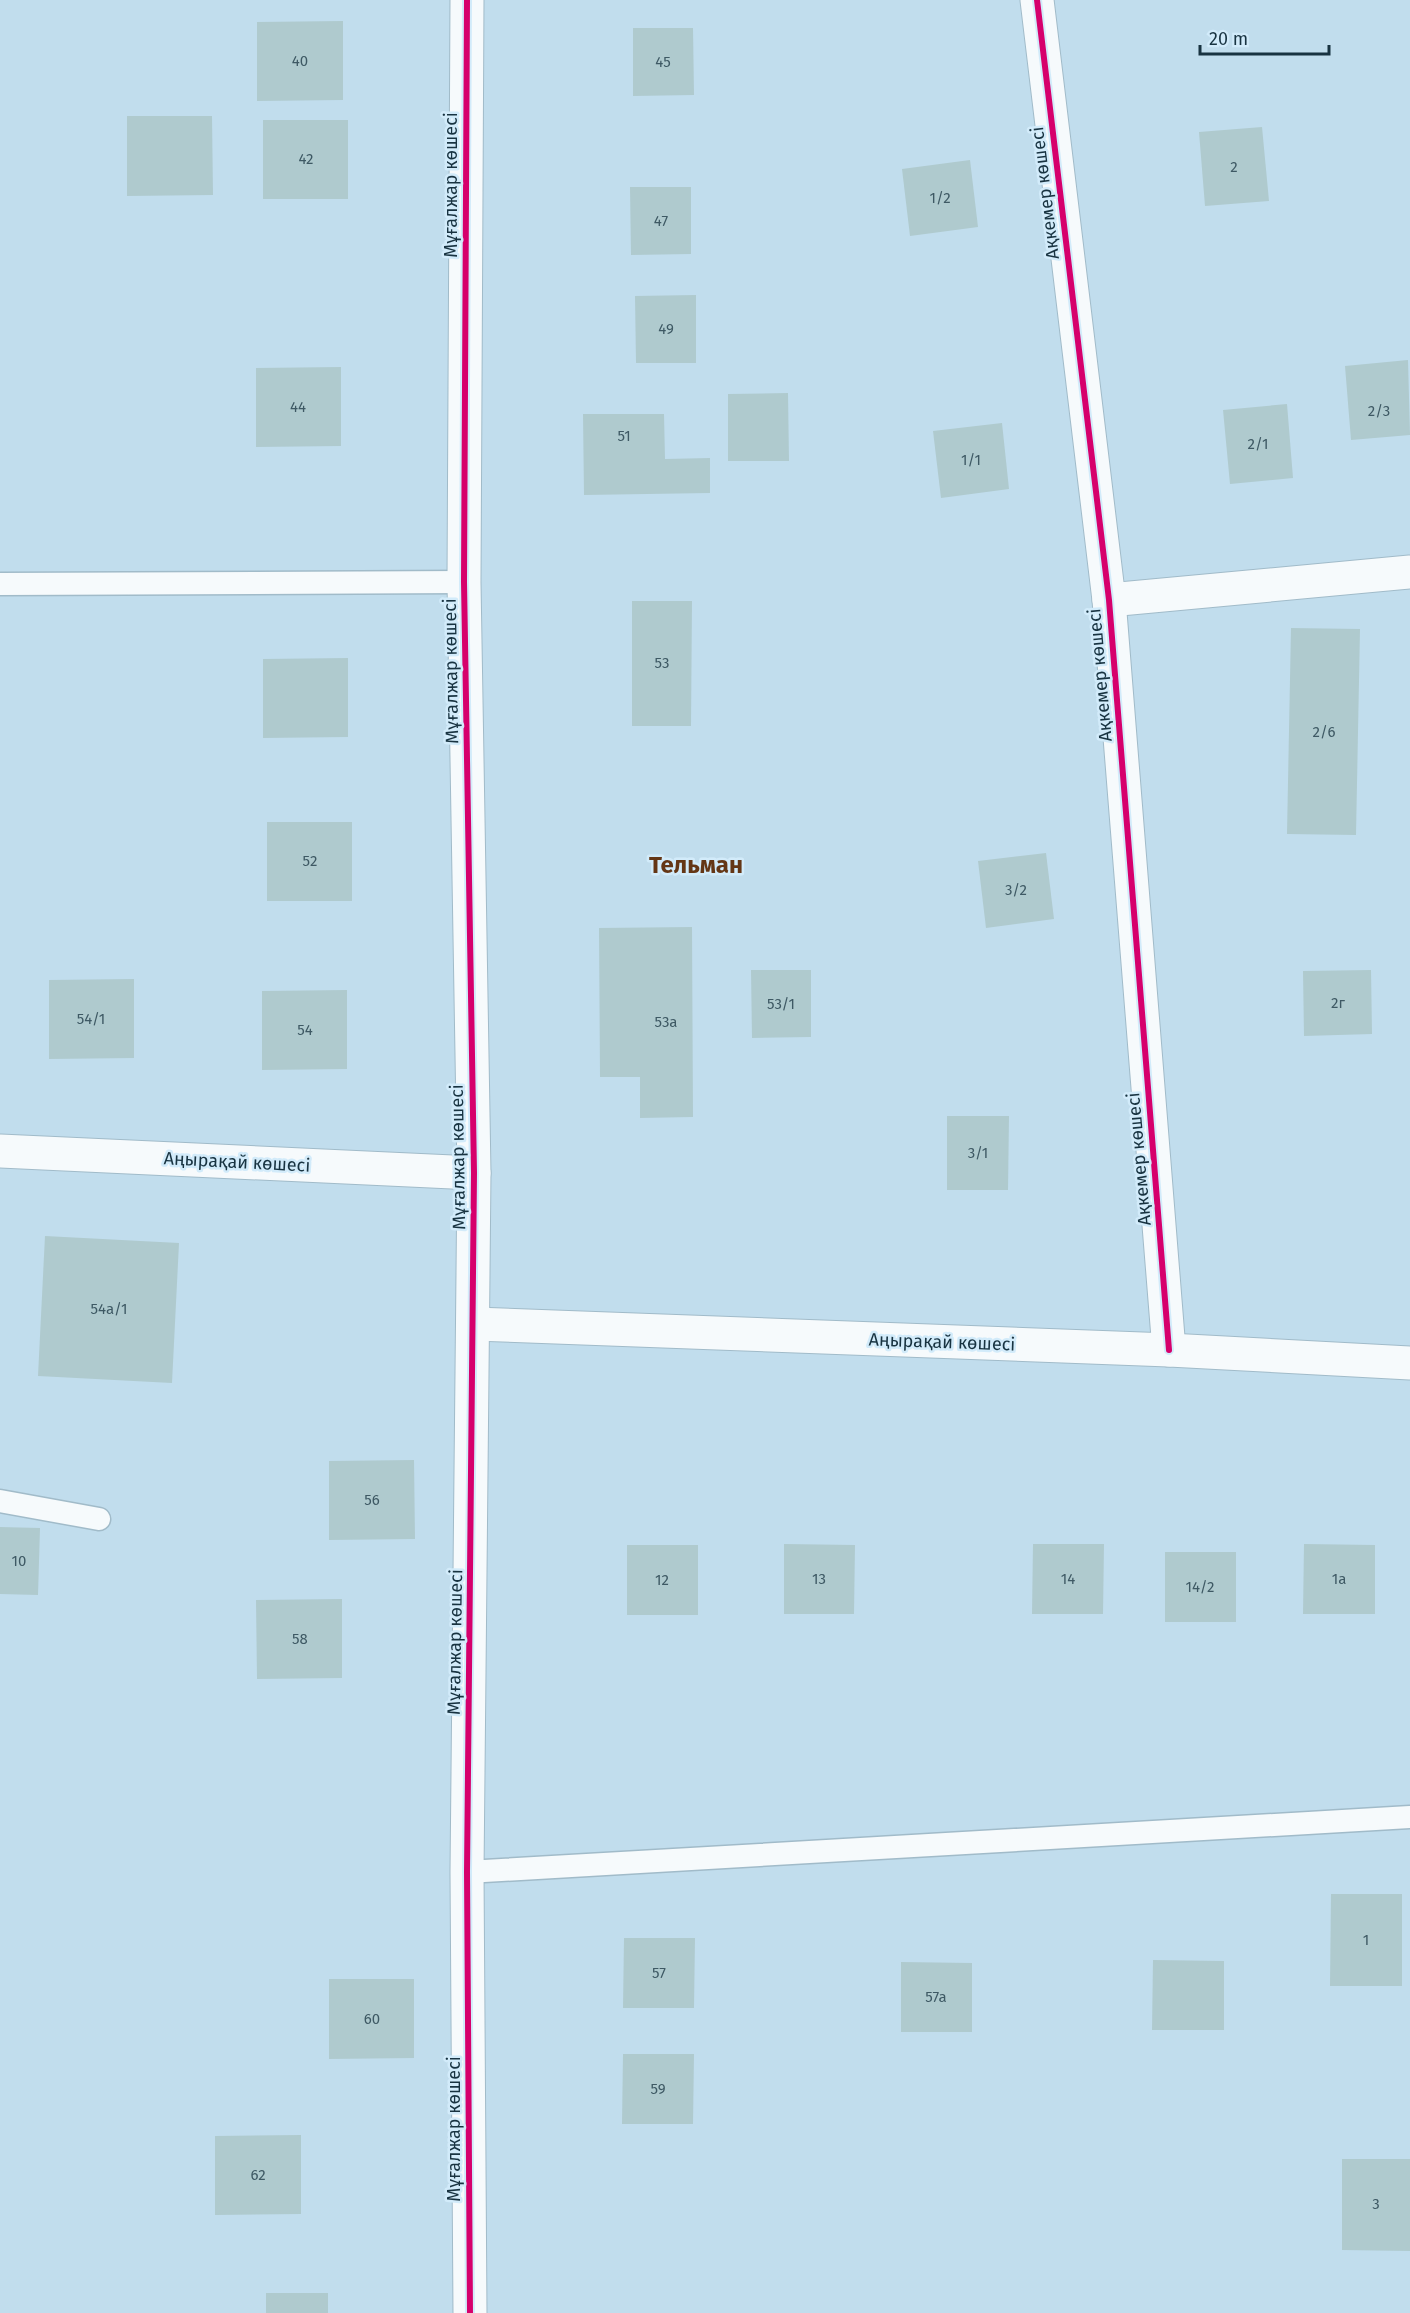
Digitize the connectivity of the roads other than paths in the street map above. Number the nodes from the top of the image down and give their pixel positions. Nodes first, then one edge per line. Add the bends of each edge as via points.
1 (467, 0) edge
2 (1037, 0) edge
3 (1410, 572) edge
4 (464, 582) junction
5 (0, 585) edge
6 (1109, 600) junction
7 (0, 1150) edge
8 (474, 1173) junction
9 (474, 1324) junction
10 (1169, 1350) junction
11 (1410, 1363) edge
12 (0, 1501) edge
13 (99, 1519) dead end
14 (1410, 1817) edge
15 (467, 1872) junction
16 (470, 2313) edge

1 - 4 street, Мұғалжар көшесі
2 - 6 street, Ақкемер көшесі
3 - 6 street
4 - 5 lane
4 - 8 street, Мұғалжар көшесі
6 - 10 street, Ақкемер көшесі
7 - 8 street, Аңырақай көшесі
8 - 9 street, Мұғалжар көшесі
9 - 10 street, Аңырақай көшесі
9 - 15 street, Мұғалжар көшесі
10 - 11 street, Аңырақай көшесі
12 - 13 lane
14 - 15 lane
15 - 16 street, Мұғалжар көшесі

